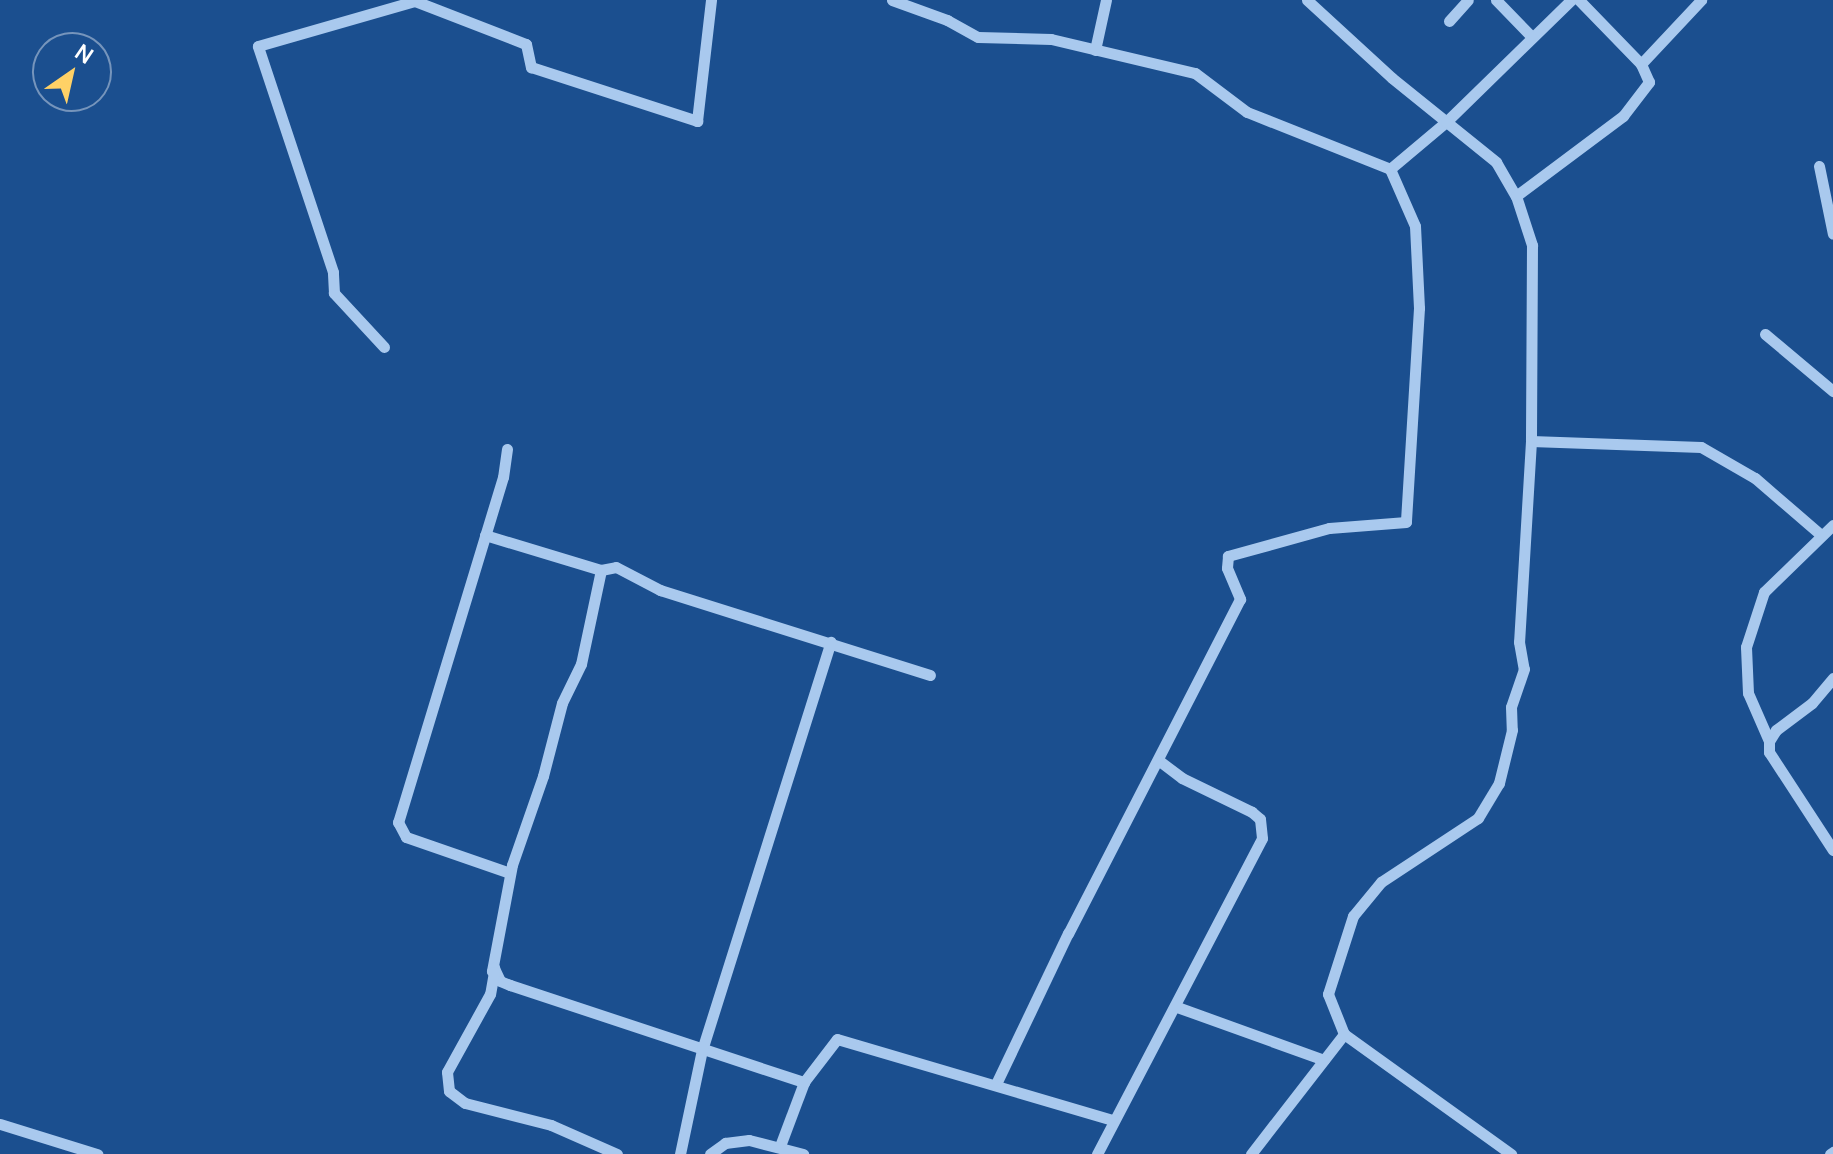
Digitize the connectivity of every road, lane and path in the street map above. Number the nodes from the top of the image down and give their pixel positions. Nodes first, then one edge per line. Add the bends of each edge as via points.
1 (711, 0) edge
2 (892, 0) edge
3 (1106, 0) edge
4 (1307, 0) edge
5 (1468, 0) edge
6 (1496, 0) edge
7 (1571, 0) edge
8 (1579, 0) edge
9 (1701, 0) edge
10 (1449, 21) dead end
11 (1532, 37) junction
12 (1095, 50) junction
13 (1641, 64) junction
14 (1446, 122) junction
15 (1819, 166) dead end
16 (1390, 169) junction
17 (1516, 196) junction
18 (1833, 234) edge
19 (1765, 334) dead end
20 (384, 347) dead end
21 (1833, 391) edge
22 (1531, 441) junction
23 (507, 449) dead end
24 (1833, 525) edge
25 (485, 535) junction
26 (1821, 535) junction
27 (601, 570) junction
28 (831, 642) junction
29 (930, 675) dead end
30 (1833, 678) edge
31 (1769, 741) junction
32 (1158, 760) junction
33 (1833, 850) edge
34 (510, 873) junction
35 (494, 968) junction
36 (1177, 1007) junction
37 (1344, 1034) junction
38 (702, 1050) junction
39 (1324, 1060) junction
40 (804, 1082) junction
41 (996, 1084) junction
42 (1113, 1120) junction
43 (0, 1124) edge
44 (780, 1146) junction
45 (97, 1154) edge
46 (617, 1154) edge
47 (680, 1154) edge
48 (710, 1154) edge
49 (803, 1154) edge
50 (1097, 1154) edge
51 (1251, 1154) edge
52 (1511, 1154) edge

1 - 20 street via 697,121 531,67 526,44 415,1 258,46 329,258 334,293
2 - 12 street via 978,37 1051,39
3 - 12 street
4 - 14 street
5 - 10 street
6 - 11 street
7 - 11 street
8 - 13 street
9 - 13 street
11 - 14 street
12 - 16 street via 1195,73 1247,112
13 - 17 street via 1649,82 1623,116
14 - 16 street
14 - 17 street via 1496,162
15 - 18 street
16 - 32 street via 1415,226 1418,281 1406,522 1329,528 1228,556 1227,568 1240,599
17 - 22 street via 1532,245
19 - 21 street
22 - 26 street via 1701,447 1755,478
22 - 37 street via 1519,642 1524,669 1511,707 1512,730 1499,783 1478,818 1381,882 1353,916 1328,994
23 - 25 street
24 - 26 street
25 - 27 street
25 - 34 street via 398,822 406,837
26 - 31 street via 1764,592 1746,647 1748,693
27 - 28 street via 616,567 660,590
27 - 34 street via 581,664 562,703
28 - 29 street
28 - 38 street
30 - 31 street
31 - 33 street via 1776,764
32 - 36 street via 1182,778 1252,812 1262,838
32 - 41 street
34 - 35 street
35 - 38 street via 500,981 510,985
35 - 46 street via 490,994 447,1072 449,1091 465,1103 551,1125
36 - 39 street
36 - 42 street
37 - 39 street
37 - 52 street
38 - 40 street
38 - 47 street
39 - 51 street
40 - 41 street via 837,1039
40 - 44 street
41 - 42 street
42 - 50 street
43 - 45 street
44 - 48 street via 749,1140 725,1143
44 - 49 street

